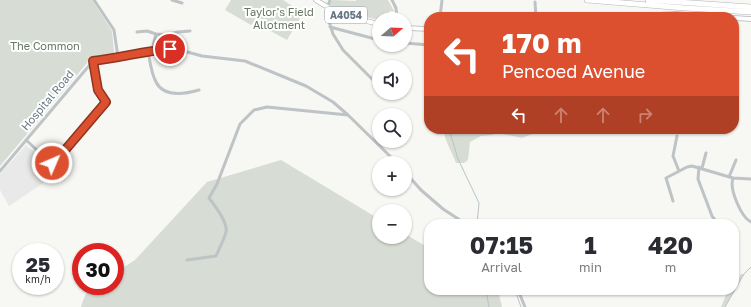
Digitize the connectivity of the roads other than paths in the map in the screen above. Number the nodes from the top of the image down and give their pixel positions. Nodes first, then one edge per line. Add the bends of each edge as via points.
1 (94, 0) edge
2 (172, 0) edge
3 (316, 0) edge
4 (330, 0) edge
5 (392, 0) edge
6 (442, 0) edge
7 (587, 0) edge
8 (648, 0) edge
9 (535, 2) dead end
10 (182, 3) dead end
11 (326, 7) junction
12 (751, 7) edge
13 (396, 12) edge
14 (441, 12) edge
15 (536, 12) edge
16 (751, 12) edge
17 (739, 18) edge
18 (751, 19) edge
19 (372, 22) edge
20 (330, 27) junction
21 (412, 28) edge
22 (424, 29) edge
23 (190, 31) dead end
24 (137, 32) dead end
25 (156, 34) junction
26 (372, 38) edge
27 (412, 44) edge
28 (424, 45) edge
29 (152, 50) junction
30 (148, 51) junction
31 (118, 57) junction
32 (93, 61) junction
33 (372, 78) edge
34 (198, 90) dead end
35 (348, 115) junction
36 (671, 139) dead end
37 (26, 140) junction
38 (706, 153) dead end
39 (390, 156) edge
40 (736, 160) dead end
41 (701, 167) junction
42 (0, 171) edge
43 (679, 171) junction
44 (731, 177) junction
45 (751, 179) edge
46 (412, 180) edge
47 (673, 201) dead end
48 (458, 219) edge
49 (714, 219) edge
50 (751, 222) edge
51 (187, 260) dead end
52 (520, 295) edge
53 (525, 307) edge

1 - 31 street via 114,30
2 - 10 street
3 - 11 main road, A4054
4 - 11 street
5 - 13 street
6 - 14 street
7 - 16 highway
8 - 12 highway
9 - 15 street
11 - 19 main road, A4054
11 - 20 street
17 - 18 main road
20 - 26 street
20 - 33 street via 343,50
21 - 22 main road
23 - 25 street
24 - 25 street via 147,31
25 - 29 street
27 - 28 street
29 - 30 street
29 - 35 street via 180,50 202,56 244,61 306,86 333,102
30 - 31 street
30 - 34 street via 160,88 177,94
31 - 32 street
32 - 37 street, Hospital Road
32 - 37 street via 98,90 106,102 54,163
35 - 39 street
35 - 51 street via 267,107 254,110 240,124 209,198 219,211 226,227 216,256
36 - 43 street via 676,138 673,156
37 - 42 street, Hospital Road
38 - 41 street
40 - 44 street
41 - 43 street via 689,166
41 - 44 street
41 - 49 street via 698,178
43 - 47 street via 666,178
44 - 45 street
44 - 50 street via 731,186 741,212
46 - 48 street via 443,209
52 - 53 street

